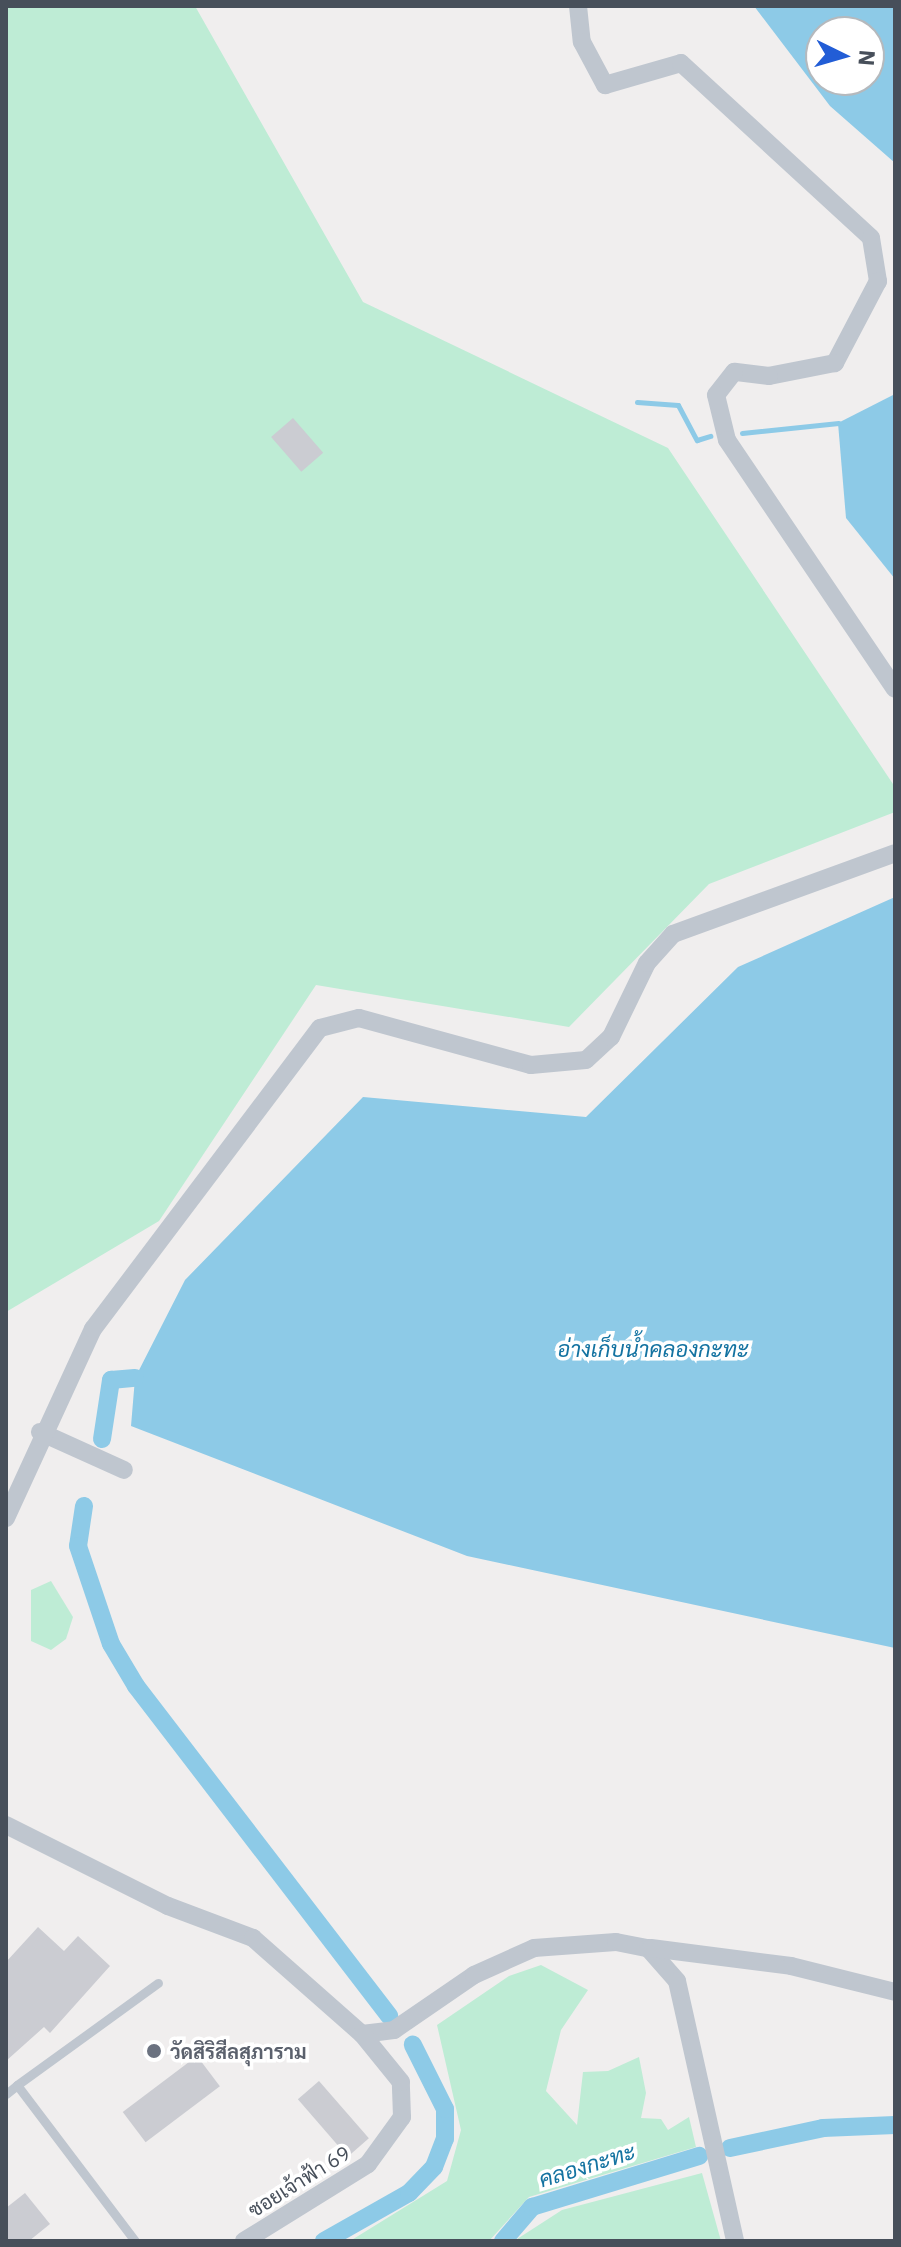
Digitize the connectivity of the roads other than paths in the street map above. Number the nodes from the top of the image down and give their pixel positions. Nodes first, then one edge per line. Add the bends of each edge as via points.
1 (578, 6) edge
2 (895, 689) edge
3 (895, 853) edge
4 (40, 1432) junction
5 (124, 1470) dead end
6 (6, 1518) edge
7 (6, 1825) edge
8 (648, 1948) junction
9 (158, 1983) dead end
10 (895, 1992) edge
11 (362, 2034) junction
12 (17, 2085) junction
13 (6, 2094) edge
14 (135, 2241) edge
15 (244, 2241) edge
16 (735, 2241) edge

1 - 2 street via 582,42 605,85 681,63 871,238 878,281 835,363 769,376 734,372 716,395 727,440
3 - 4 street via 673,934 647,963 611,1037 586,1060 531,1065 359,1018 320,1028 93,1329
4 - 5 street
4 - 6 street
7 - 11 street, ซอยเจ้าฟ้า 69 via 168,1906 253,1938
8 - 10 street via 791,1966
8 - 11 street via 616,1942 534,1948 474,1975 394,2030
8 - 16 street via 677,1981
9 - 12 lane
11 - 15 street, ซอยเจ้าฟ้า 69 via 401,2082 402,2117 368,2164
12 - 13 lane
12 - 14 lane

